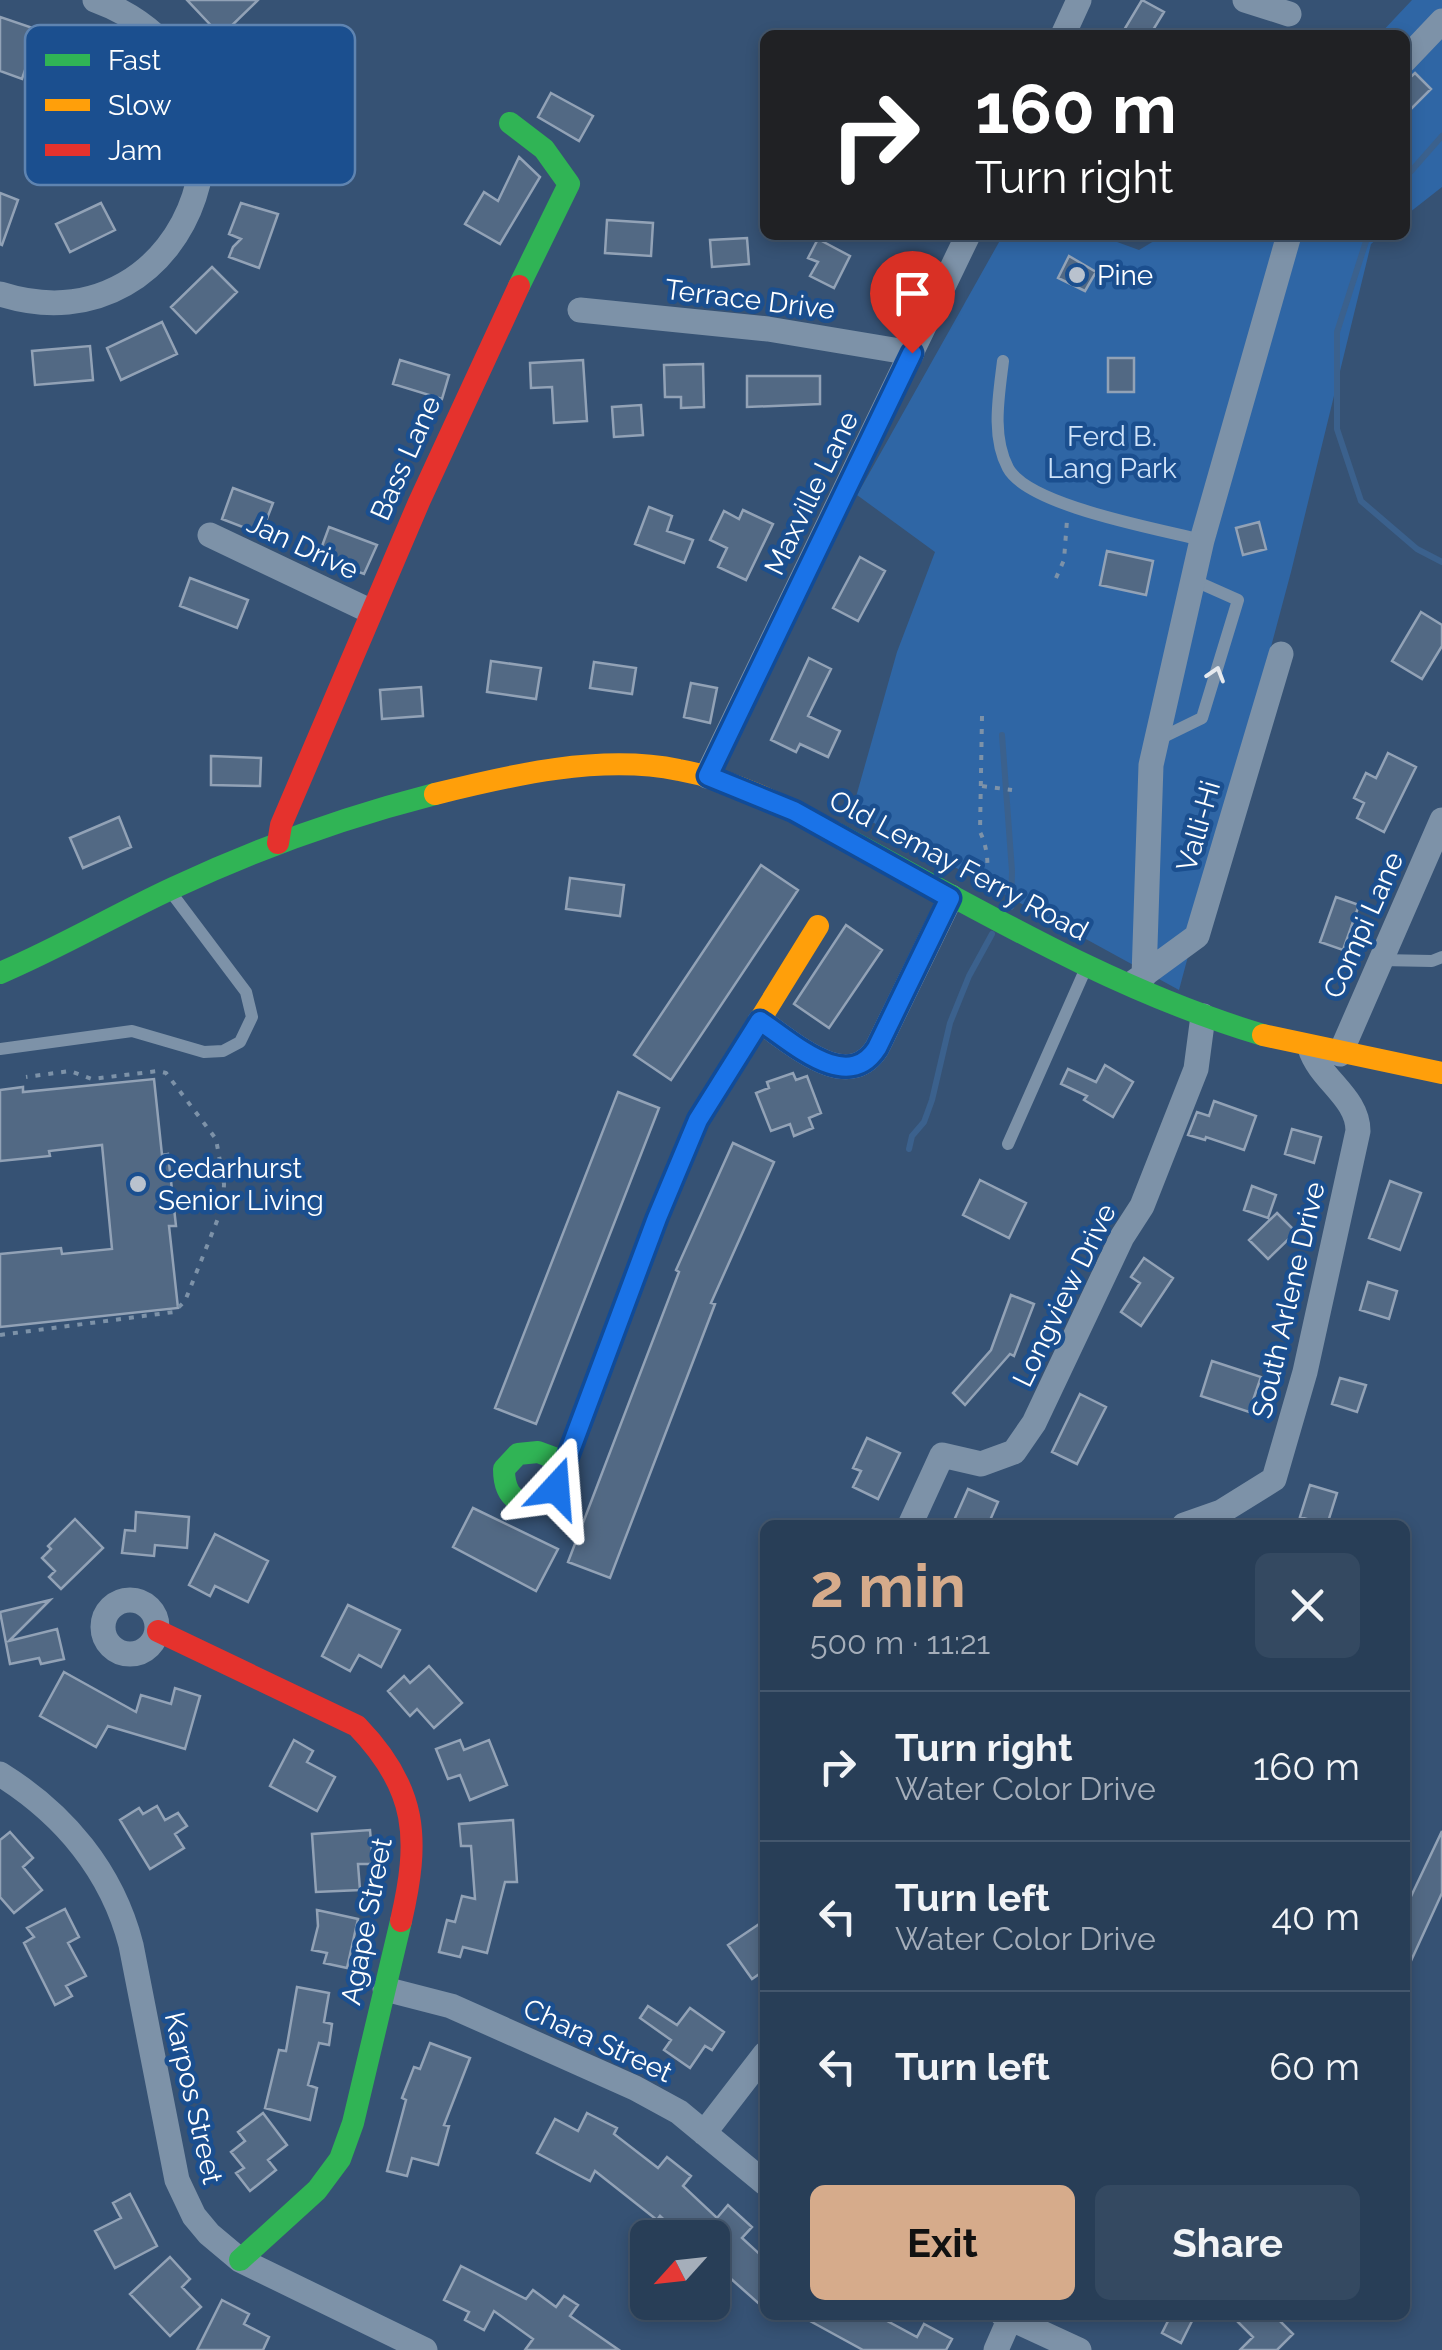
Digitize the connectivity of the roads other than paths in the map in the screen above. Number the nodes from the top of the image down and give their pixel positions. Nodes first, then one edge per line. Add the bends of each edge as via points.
1 (95, 0) edge
2 (1079, 0) edge
3 (1245, 0) edge
4 (1289, 14) dead end
5 (1442, 21) edge
6 (142, 25) edge
7 (1065, 30) edge
8 (1410, 55) edge
9 (510, 122) dead end
10 (199, 185) edge
11 (966, 240) edge
12 (1288, 240) edge
13 (0, 294) edge
14 (580, 310) dead end
15 (912, 353) junction
16 (1003, 360) dead end
17 (210, 535) dead end
18 (1202, 540) junction
19 (1193, 580) junction
20 (370, 611) junction
21 (1281, 654) dead end
22 (1156, 740) junction
23 (708, 776) junction
24 (1439, 833) edge
25 (278, 842) junction
26 (169, 890) junction
27 (950, 898) junction
28 (818, 926) dead end
29 (1442, 958) edge
30 (1379, 960) junction
31 (1086, 966) junction
32 (0, 973) edge
33 (1137, 980) junction
34 (1202, 1016) junction
35 (760, 1021) junction
36 (1310, 1048) junction
37 (0, 1050) edge
38 (1340, 1054) junction
39 (1442, 1072) edge
40 (1008, 1144) dead end
41 (564, 1462) dead end
42 (912, 1520) edge
43 (1198, 1520) edge
44 (158, 1631) dead end
45 (0, 1774) edge
46 (384, 1988) junction
47 (760, 2060) edge
48 (704, 2133) junction
49 (760, 2179) edge
50 (240, 2260) junction
51 (1006, 2320) edge
52 (1014, 2320) edge
53 (424, 2350) edge
54 (996, 2350) edge
55 (1079, 2350) edge

1 - 6 street
2 - 7 street
3 - 4 street
5 - 8 street
9 - 20 street, Bass Lane via 538,142 569,184 501,318
10 - 13 street via 178,234 141,273 116,288 59,302
11 - 15 street, Maxville Lane
12 - 18 street
14 - 15 street, Terrace Drive via 768,328
15 - 23 street, Maxville Lane
16 - 18 lane via 1000,446 1023,487
17 - 20 street, Jan Drive
18 - 19 street
19 - 22 street
22 -> 19 lane via 1202,718 1238,600
20 - 25 street, Bass Lane
21 - 33 street, Valli-Hi via 1197,936
22 - 33 street
23 - 25 street, Old Lemay Ferry Road via 624,766 522,776 384,806
23 - 27 street, Old Lemay Ferry Road via 794,811
24 - 30 street, Compi Lane
25 - 26 street, Old Lemay Ferry Road
26 - 32 street, Old Lemay Ferry Road
26 - 37 lane via 246,992 252,1017 240,1042 204,1052 132,1030
27 - 31 street, Old Lemay Ferry Road
27 - 35 street via 877,1048 862,1064 840,1068 824,1062
28 - 35 street
29 - 30 lane
30 - 38 street, Compi Lane
31 - 33 street, Old Lemay Ferry Road
31 - 40 lane
33 - 34 street, Old Lemay Ferry Road
34 - 36 street, Old Lemay Ferry Road
34 - 42 street, Longview Drive via 1196,1069 1142,1206 1034,1423 1014,1452 981,1464 942,1456
35 - 41 street via 698,1120
36 - 38 street, Old Lemay Ferry Road
36 - 43 street, South Arlene Drive via 1315,1065 1352,1105 1358,1131 1305,1372 1274,1479
38 - 39 street, Old Lemay Ferry Road
44 - 46 street, Agape Street via 347,1720 392,1764 408,1799 416,1847
45 - 50 street, Karpos Street via 73,1834 113,1894 131,1945 182,2195 209,2234
46 - 48 street, Chara Street via 508,2030 660,2101
46 - 50 street, Agape Street via 340,2159 317,2190
47 - 48 street
48 - 49 street, Chara Street
50 - 53 street, Karpos Street
51 - 54 street
52 - 55 street

